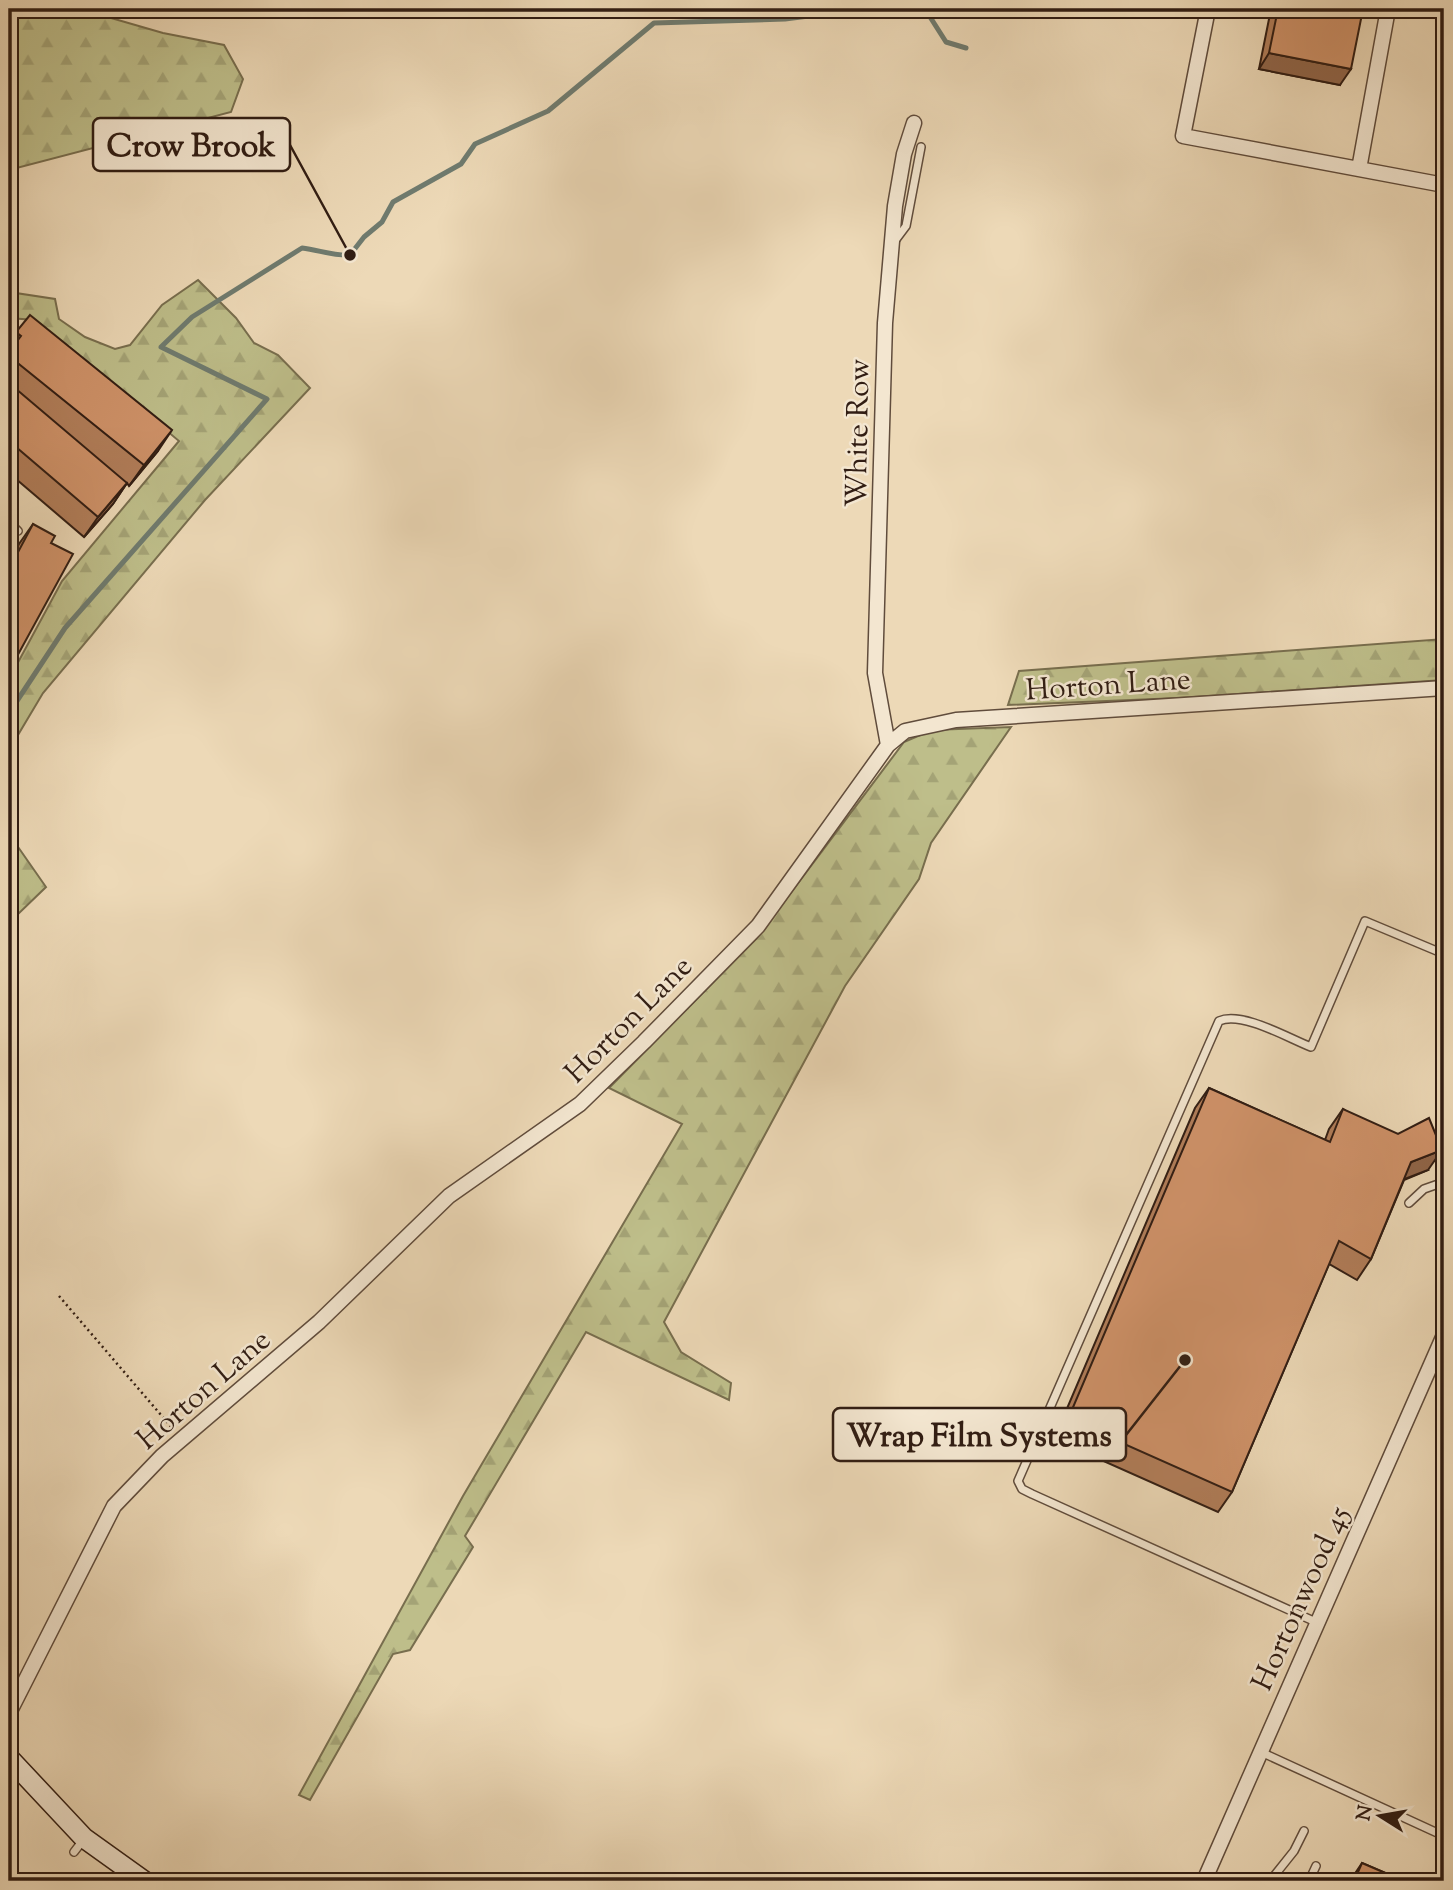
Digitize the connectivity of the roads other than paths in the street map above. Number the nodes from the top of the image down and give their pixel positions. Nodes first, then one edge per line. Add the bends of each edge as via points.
1 (1208, 9) edge
2 (1388, 9) edge
3 (915, 123) dead end
4 (921, 147) dead end
5 (1359, 169) junction
6 (1444, 185) edge
7 (891, 246) junction
8 (9, 522) edge
9 (18, 531) dead end
10 (1444, 688) edge
11 (888, 745) junction
12 (1444, 954) edge
13 (1444, 1182) edge
14 (1409, 1203) dead end
15 (1444, 1335) edge
16 (1318, 1623) junction
17 (9, 1713) edge
18 (1261, 1752) junction
19 (9, 1758) edge
20 (1304, 1831) dead end
21 (1444, 1836) edge
22 (1316, 1866) dead end
23 (1272, 1878) edge
24 (1207, 1880) edge
25 (144, 1881) edge
26 (1289, 1881) edge
27 (1309, 1881) edge

1 - 5 street via 1183,136
2 - 5 street
3 - 7 street, White Row via 904,154
4 - 7 lane via 906,226
5 - 6 street
7 - 11 street, White Row via 875,673
8 - 9 lane
10 - 11 street, Horton Lane via 956,720 905,731
11 - 17 street, Horton Lane via 758,926 635,1051 580,1104 449,1196 319,1322 182,1439 114,1506
12 - 16 lane via 1365,921 1311,1047 1238,1018 1225,1019 1215,1027 1017,1481 1032,1494
13 - 14 lane via 1424,1189
15 - 16 street, Hortonwood 45
16 - 18 street, Hortonwood 45
18 - 21 lane
18 - 24 street, Hortonwood 45
19 - 25 street via 79,1845
20 - 23 lane
22 - 27 lane
23 - 26 lane

